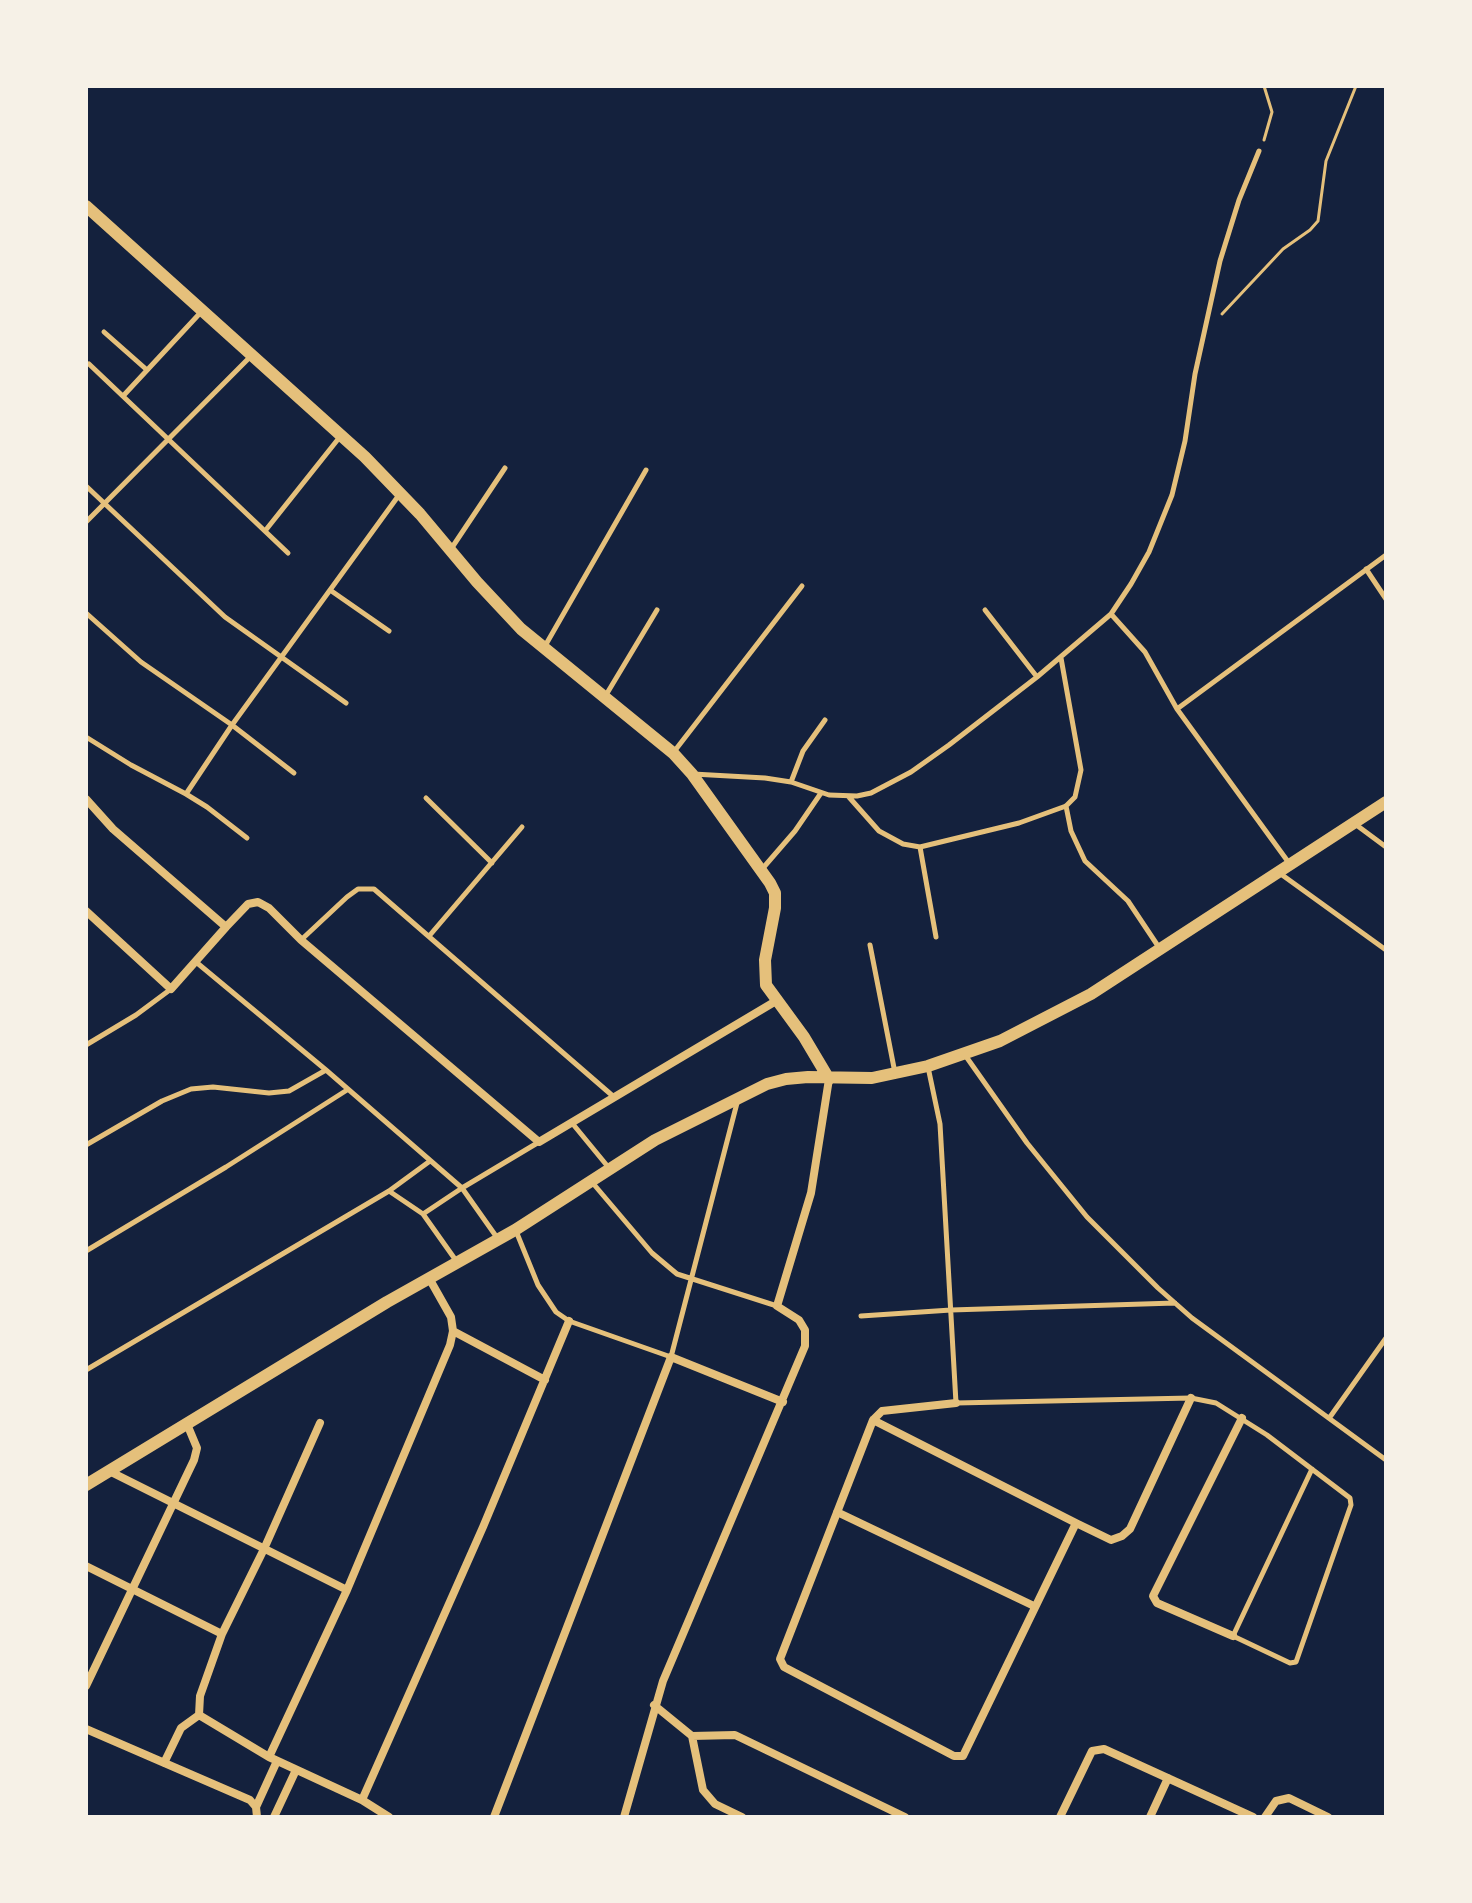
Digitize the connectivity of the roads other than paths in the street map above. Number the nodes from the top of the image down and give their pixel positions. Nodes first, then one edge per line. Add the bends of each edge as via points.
1 (1259, 151) road end
2 (86, 206) edge
3 (202, 310) junction
4 (104, 332) dead end
5 (252, 355) junction
6 (89, 364) dead end
7 (147, 370) junction
8 (124, 395) junction
9 (341, 435) junction
10 (168, 439) junction
11 (505, 468) dead end
12 (646, 470) dead end
13 (86, 486) edge
14 (400, 493) junction
15 (104, 502) junction
16 (86, 522) edge
17 (265, 531) junction
18 (450, 550) junction
19 (288, 553) dead end
20 (1386, 555) edge
21 (1366, 569) junction
22 (802, 586) dead end
23 (330, 590) junction
24 (1386, 599) edge
25 (657, 610) dead end
26 (985, 610) dead end
27 (86, 613) edge
28 (1111, 614) junction
29 (389, 631) dead end
30 (544, 648) junction
31 (281, 658) junction
32 (1061, 658) junction
33 (1037, 677) junction
34 (604, 698) junction
35 (346, 703) dead end
36 (1177, 709) junction
37 (825, 720) dead end
38 (232, 725) junction
39 (86, 737) edge
40 (673, 753) junction
41 (294, 773) dead end
42 (692, 774) junction
43 (791, 782) junction
44 (821, 793) junction
45 (186, 794) junction
46 (848, 796) junction
47 (426, 798) dead end
48 (86, 799) edge
49 (1386, 802) edge
50 (1066, 806) junction
51 (1354, 824) junction
52 (522, 827) dead end
53 (247, 838) dead end
54 (920, 847) junction
55 (1386, 847) edge
56 (492, 863) junction
57 (1290, 863) junction
58 (762, 869) junction
59 (1278, 871) junction
60 (86, 911) edge
61 (226, 927) junction
62 (430, 935) junction
63 (936, 937) dead end
64 (301, 940) junction
65 (870, 945) dead end
66 (1160, 949) junction
67 (1386, 950) edge
68 (196, 962) junction
69 (171, 989) junction
70 (776, 1001) junction
71 (86, 1045) edge
72 (965, 1055) junction
73 (928, 1066) junction
74 (326, 1070) junction
75 (895, 1073) junction
76 (829, 1079) junction
77 (347, 1090) junction
78 (614, 1097) junction
79 (738, 1097) junction
80 (571, 1122) junction
81 (539, 1142) junction
82 (86, 1145) edge
83 (431, 1161) junction
84 (610, 1169) junction
85 (591, 1180) junction
86 (462, 1188) junction
87 (389, 1191) junction
88 (423, 1214) junction
89 (515, 1230) junction
90 (498, 1239) junction
91 (86, 1251) edge
92 (457, 1262) junction
93 (429, 1278) junction
94 (691, 1280) junction
95 (1175, 1303) junction
96 (777, 1306) junction
97 (951, 1310) junction
98 (861, 1316) dead end
99 (569, 1321) junction
100 (453, 1331) junction
101 (1386, 1338) edge
102 (671, 1357) junction
103 (86, 1370) edge
104 (545, 1380) junction
105 (1191, 1398) junction
106 (783, 1402) junction
107 (956, 1403) junction
108 (1330, 1417) junction
109 (1242, 1418) junction
110 (873, 1420) junction
111 (320, 1423) dead end
112 (187, 1424) junction
113 (1386, 1460) edge
114 (1312, 1469) junction
115 (109, 1471) junction
116 (86, 1485) edge
117 (174, 1505) junction
118 (837, 1512) junction
119 (1076, 1523) junction
120 (264, 1549) junction
121 (86, 1566) edge
122 (133, 1590) junction
123 (347, 1590) junction
124 (1034, 1606) junction
125 (222, 1634) junction
126 (1233, 1636) junction
127 (86, 1686) edge
128 (654, 1705) junction
129 (199, 1715) junction
130 (86, 1729) edge
131 (692, 1736) junction
132 (273, 1759) junction
133 (164, 1763) junction
134 (296, 1770) junction
135 (1168, 1778) junction
136 (362, 1800) junction
137 (256, 1807) junction
138 (387, 1816) edge
139 (257, 1817) edge
140 (274, 1817) edge
141 (494, 1817) edge
142 (624, 1817) edge
143 (742, 1817) edge
144 (905, 1817) edge
145 (1060, 1817) edge
146 (1150, 1817) edge
147 (1253, 1817) edge
148 (1265, 1817) edge
149 (1328, 1817) edge

1 - 28 lane via 1230,226 1172,495 1149,552
2 - 3 street
3 - 5 street
3 - 7 lane
4 - 7 lane
5 - 9 street
5 - 10 lane
6 - 8 lane
7 - 8 lane
8 - 10 lane
9 - 14 street
9 - 17 lane
10 - 15 lane
10 - 17 lane
11 - 18 lane
12 - 30 lane
13 - 15 lane
14 - 18 street
14 - 23 lane
15 - 16 lane
15 - 31 lane via 225,617
17 - 19 lane
18 - 30 street
20 - 21 lane
21 - 24 lane
21 - 36 lane
22 - 40 lane
23 - 29 lane
23 - 31 lane
25 - 34 lane
26 - 33 lane
27 - 38 lane via 141,662
28 - 32 lane
28 - 36 lane via 1145,652
30 - 34 street
31 - 35 lane
31 - 38 lane
32 - 33 lane
32 - 50 lane via 1081,770 1075,797
33 - 46 lane via 911,772 871,793
34 - 40 street
36 - 57 lane
37 - 43 lane via 803,751
38 - 41 lane
38 - 45 lane
39 - 45 lane
40 - 42 street
42 - 43 lane
42 - 58 street
43 - 44 lane
44 - 46 lane
44 - 58 lane
45 - 53 lane
46 - 54 lane via 879,831
47 - 56 lane
48 - 61 street
49 - 51 street
50 - 54 lane
50 - 66 lane via 1085,861 1128,901
51 - 55 lane
51 - 57 street
52 - 56 lane
54 - 63 lane
56 - 62 lane
57 - 59 street
58 - 70 street via 775,893 764,974
59 - 66 street
59 - 67 lane
60 - 69 street
61 - 64 street via 248,904 258,902
61 - 68 street
62 - 64 lane via 383,894 367,888 347,897
62 - 78 lane
64 - 81 street
65 - 75 lane
66 - 72 street via 1091,994
68 - 69 street
68 - 74 lane
69 - 71 lane
70 - 76 street
70 - 78 street
72 - 73 street
72 - 95 lane via 1087,1217
73 - 75 street
73 - 97 lane via 940,1124
74 - 77 lane
74 - 82 lane via 289,1091 191,1089
75 - 76 street
76 - 79 street via 786,1079
76 - 96 street via 811,1193
77 - 83 lane
77 - 91 lane
78 - 80 street
79 - 84 street
79 - 94 lane
80 - 81 street
80 - 84 lane
81 - 86 lane
83 - 86 lane
83 - 87 lane
84 - 85 street
85 - 89 street
85 - 94 lane via 652,1253
86 - 88 lane
86 - 90 lane
87 - 88 lane
87 - 103 lane
88 - 92 lane
89 - 90 street
89 - 99 lane via 546,1300
90 - 92 street
92 - 93 street
93 - 100 street
93 - 112 street
94 - 96 lane
94 - 102 lane
95 - 97 lane
95 - 108 lane
96 - 106 street via 805,1330 805,1346
97 - 98 lane
97 - 107 lane
99 - 102 lane
99 - 104 street
100 - 104 street
100 - 123 street
101 - 108 lane
102 - 106 street
102 - 141 street
104 - 136 street
105 - 107 lane
105 - 109 lane via 1216,1403
105 - 119 street via 1130,1529 1111,1540
106 - 128 street
107 - 110 street via 882,1411
108 - 113 lane
109 - 114 lane
109 - 126 street via 1153,1596 1157,1603
110 - 118 street
110 - 119 street
111 - 120 street
112 - 115 street
112 - 117 street via 197,1448
114 - 126 lane
114 - 126 lane via 1350,1498 1351,1505 1296,1662
115 - 116 street
115 - 117 street
117 - 120 street
117 - 122 street
118 - 124 street
118 - 124 street via 780,1659 784,1667 954,1756 963,1756
119 - 124 street
120 - 123 street
120 - 125 street
121 - 122 street
122 - 125 street
122 - 127 street
123 - 132 street
125 - 129 street via 200,1696
128 - 131 street
128 - 142 street
129 - 132 street
129 - 133 street via 181,1728
130 - 133 street
131 - 143 street via 703,1790 715,1804
131 - 144 street via 735,1735
132 - 134 street
132 - 137 street
133 - 137 street
134 - 136 street
134 - 140 street
135 - 145 street via 1104,1749 1092,1751
135 - 146 street
135 - 147 street
136 - 138 street
137 - 139 street
148 - 149 street via 1276,1801 1289,1798

